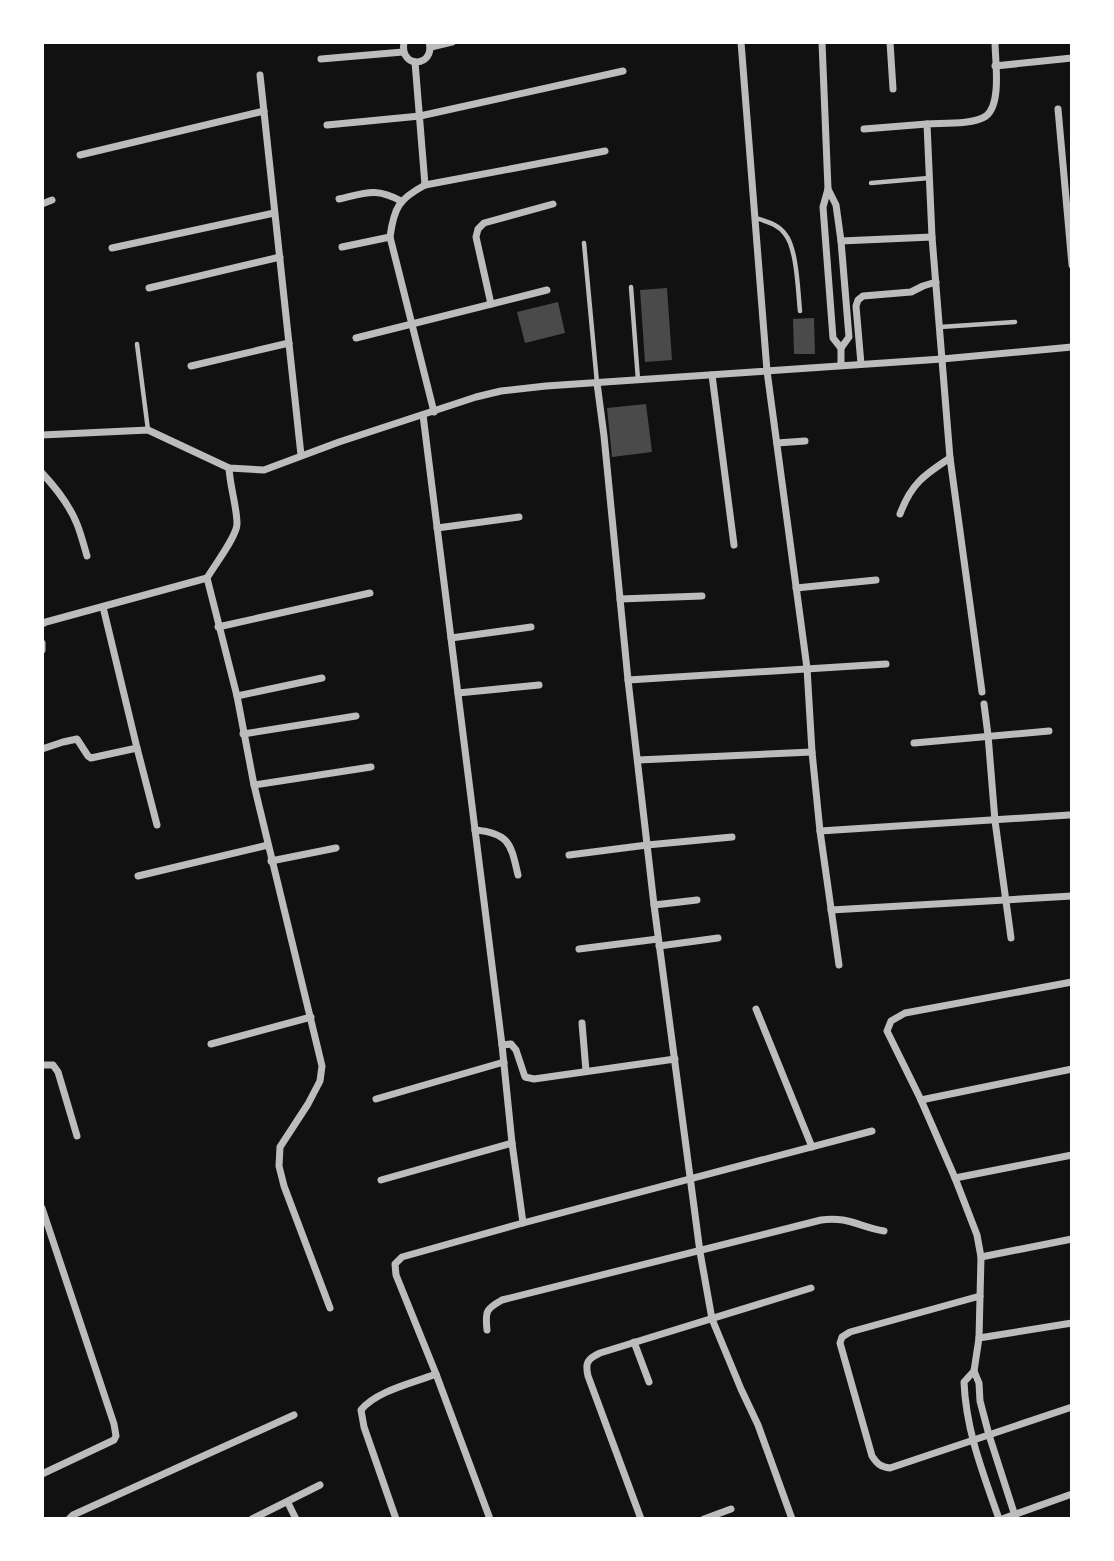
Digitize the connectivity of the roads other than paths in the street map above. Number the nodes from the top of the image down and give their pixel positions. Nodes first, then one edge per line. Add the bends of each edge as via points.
1 (404, 42) edge
2 (452, 42) edge
3 (741, 42) edge
4 (822, 42) edge
5 (890, 42) edge
6 (995, 42) edge
7 (430, 45) edge
8 (403, 52) junction
9 (1072, 58) edge
10 (321, 59) dead end
11 (415, 62) junction
12 (995, 66) junction
13 (623, 71) dead end
14 (260, 75) dead end
15 (893, 89) dead end
16 (1058, 110) dead end
17 (264, 111) junction
18 (420, 116) junction
19 (927, 124) junction
20 (327, 125) dead end
21 (864, 129) dead end
22 (605, 151) dead end
23 (80, 155) dead end
24 (929, 178) junction
25 (871, 183) dead end
26 (425, 185) junction
27 (828, 189) junction
28 (339, 199) dead end
29 (52, 200) dead end
30 (401, 201) junction
31 (42, 204) edge
32 (553, 204) dead end
33 (274, 213) junction
34 (756, 218) junction
35 (390, 237) junction
36 (932, 237) junction
37 (841, 241) junction
38 (584, 243) dead end
39 (342, 247) dead end
40 (112, 248) dead end
41 (280, 257) junction
42 (1072, 265) edge
43 (936, 282) junction
44 (631, 287) dead end
45 (149, 288) dead end
46 (547, 290) dead end
47 (491, 304) junction
48 (800, 311) dead end
49 (1015, 322) dead end
50 (412, 324) junction
51 (939, 327) junction
52 (356, 338) dead end
53 (289, 343) junction
54 (137, 344) dead end
55 (1072, 347) edge
56 (841, 348) junction
57 (942, 359) junction
58 (861, 364) junction
59 (841, 365) junction
60 (191, 366) dead end
61 (767, 371) junction
62 (712, 375) junction
63 (638, 380) junction
64 (597, 383) junction
65 (434, 411) junction
66 (423, 415) junction
67 (148, 430) junction
68 (42, 435) edge
69 (805, 441) dead end
70 (776, 443) junction
71 (301, 455) junction
72 (950, 458) junction
73 (229, 468) junction
74 (42, 472) edge
75 (900, 514) dead end
76 (519, 517) dead end
77 (437, 528) junction
78 (734, 545) dead end
79 (87, 556) dead end
80 (207, 578) junction
81 (876, 580) dead end
82 (796, 588) junction
83 (370, 593) dead end
84 (702, 596) dead end
85 (620, 599) junction
86 (103, 607) junction
87 (42, 624) edge
88 (531, 626) dead end
89 (218, 627) junction
90 (451, 638) junction
91 (42, 643) edge
92 (42, 650) edge
93 (886, 664) dead end
94 (807, 668) junction
95 (322, 678) dead end
96 (628, 680) junction
97 (539, 685) dead end
98 (982, 692) dead end
99 (458, 693) junction
100 (237, 696) junction
101 (984, 704) dead end
102 (356, 716) dead end
103 (1049, 731) dead end
104 (243, 734) junction
105 (988, 735) junction
106 (914, 743) dead end
107 (137, 748) junction
108 (42, 749) edge
109 (812, 752) junction
110 (638, 760) junction
111 (371, 767) dead end
112 (254, 785) junction
113 (1069, 815) dead end
114 (995, 821) junction
115 (157, 825) dead end
116 (475, 830) junction
117 (821, 831) junction
118 (732, 837) dead end
119 (268, 845) junction
120 (647, 845) junction
121 (336, 848) dead end
122 (569, 855) dead end
123 (271, 861) junction
124 (138, 876) dead end
125 (518, 876) dead end
126 (1072, 896) edge
127 (697, 900) dead end
128 (1006, 900) junction
129 (654, 905) junction
130 (831, 910) junction
131 (718, 938) dead end
132 (1012, 938) dead end
133 (658, 942) junction
134 (579, 949) dead end
135 (839, 965) dead end
136 (1072, 982) edge
137 (756, 1009) dead end
138 (311, 1017) junction
139 (582, 1023) dead end
140 (211, 1044) dead end
141 (502, 1045) junction
142 (675, 1059) junction
143 (504, 1062) junction
144 (42, 1065) edge
145 (1072, 1069) edge
146 (586, 1071) junction
147 (376, 1099) dead end
148 (921, 1100) junction
149 (872, 1131) dead end
150 (77, 1136) dead end
151 (512, 1143) junction
152 (812, 1147) junction
153 (1072, 1155) edge
154 (955, 1178) junction
155 (691, 1179) junction
156 (381, 1180) dead end
157 (42, 1208) edge
158 (523, 1223) junction
159 (884, 1231) dead end
160 (1072, 1239) edge
161 (700, 1252) junction
162 (981, 1257) junction
163 (811, 1288) dead end
164 (980, 1296) junction
165 (330, 1308) dead end
166 (712, 1319) junction
167 (1072, 1323) edge
168 (487, 1330) dead end
169 (979, 1338) junction
170 (634, 1342) junction
171 (974, 1371) junction
172 (436, 1374) junction
173 (649, 1382) dead end
174 (1072, 1407) edge
175 (294, 1415) dead end
176 (989, 1435) junction
177 (972, 1441) junction
178 (42, 1475) edge
179 (320, 1485) dead end
180 (1072, 1494) edge
181 (288, 1503) junction
182 (731, 1508) dead end
183 (1015, 1517) edge
184 (69, 1519) edge
185 (252, 1519) edge
186 (296, 1519) edge
187 (396, 1519) edge
188 (490, 1519) edge
189 (641, 1519) edge
190 (704, 1519) edge
191 (792, 1519) edge
192 (1000, 1519) edge

1 - 8 street
2 - 7 street
3 - 34 street
4 - 27 street
5 - 15 street
6 - 12 street
7 - 11 street via 429,55
8 - 10 street
8 - 11 street
9 - 12 street
11 - 18 street
12 - 19 street via 996,97 986,116
13 - 18 street
14 - 17 street
16 - 42 street
17 - 23 street
17 - 33 street
18 - 20 street
18 - 26 street
19 - 21 street
19 - 24 street
22 - 26 street
24 - 25 lane
24 - 36 street
26 - 30 street
27 - 37 street via 836,205
27 - 56 street via 823,207 833,338
28 - 30 street via 380,192
29 - 31 street
30 - 35 street
32 - 47 street via 484,223 478,229
33 - 40 street
33 - 41 street
34 - 48 lane via 774,224 790,242
34 - 61 street
35 - 39 street
35 - 50 street
36 - 37 street
36 - 43 street
37 - 56 street via 849,337
38 - 64 lane
41 - 45 street
41 - 53 street
43 - 51 street
43 - 58 street via 911,292 858,300
44 - 63 lane
46 - 47 street
47 - 50 street
49 - 51 lane
50 - 52 street
50 - 65 street
51 - 57 street
53 - 60 street
53 - 71 street
54 - 67 lane
55 - 57 street
56 - 59 street
57 - 58 street
57 - 72 street
58 - 59 street
59 - 61 street
61 - 62 street
61 - 70 street
62 - 63 street
62 - 78 street
63 - 64 street
64 - 65 street via 500,391
64 - 85 street
65 - 66 street
66 - 71 street
66 - 77 street
67 - 68 street
67 - 73 street
69 - 70 street
70 - 82 street
71 - 73 street via 264,470
72 - 75 street via 907,495
72 - 98 street
73 - 80 street via 237,526
74 - 79 street via 69,508
76 - 77 street
77 - 90 street
80 - 86 street
80 - 89 street
81 - 82 street
82 - 94 street
83 - 89 street
84 - 85 street
85 - 96 street
86 - 87 street
86 - 107 street
88 - 90 street
89 - 100 street
90 - 99 street
91 - 92 street
93 - 94 street
94 - 96 street
94 - 109 street
95 - 100 street
96 - 110 street
97 - 99 street
99 - 116 street
100 - 104 street
101 - 105 street
102 - 104 street
103 - 105 street
104 - 112 street
105 - 106 street
105 - 114 street
107 - 108 street via 91,758 77,739
107 - 115 street
109 - 110 street
109 - 117 street
110 - 120 street
111 - 112 street
112 - 119 street
113 - 114 street
114 - 117 street
114 - 128 street
116 - 125 street via 501,836 511,847
116 - 141 street
117 - 130 street
118 - 120 street
119 - 123 street
119 - 124 street
120 - 122 street
120 - 129 street
121 - 123 street
123 - 138 street
126 - 128 street
127 - 129 street
128 - 130 street
128 - 132 street
129 - 133 street
130 - 135 street
131 - 133 street
133 - 134 street
133 - 142 street
136 - 148 street via 905,1013 891,1020 887,1031
137 - 152 street
138 - 140 street
138 - 165 street via 322,1066 320,1081 280,1147 279,1166
139 - 146 street
141 - 143 street
141 - 146 street via 511,1044 516,1050 525,1077
142 - 146 street
142 - 155 street
143 - 147 street
143 - 151 street
144 - 150 street via 53,1065 58,1072
145 - 148 street
148 - 154 street
149 - 152 street
151 - 156 street
151 - 158 street
152 - 155 street
153 - 154 street
154 - 162 street
155 - 158 street
155 - 161 street
157 - 178 street via 116,1436
158 - 172 street via 402,1257 395,1264
159 - 161 street via 835,1218
160 - 162 street
161 - 166 street
161 - 168 street via 502,1300 489,1307
162 - 164 street
163 - 166 street
164 - 169 street
164 - 177 street via 850,1332 840,1343 872,1456 882,1467
166 - 170 street
166 - 191 street
167 - 169 street
169 - 171 street
170 - 173 street
170 - 189 street via 589,1358 586,1364
171 - 176 street
171 - 177 street via 964,1382
172 - 187 street via 380,1395 361,1410
172 - 188 street
174 - 176 street
175 - 184 street
176 - 177 street
176 - 183 street
177 - 192 street
179 - 181 street
180 - 183 street
181 - 185 street
181 - 186 street
182 - 190 street
183 - 192 street

